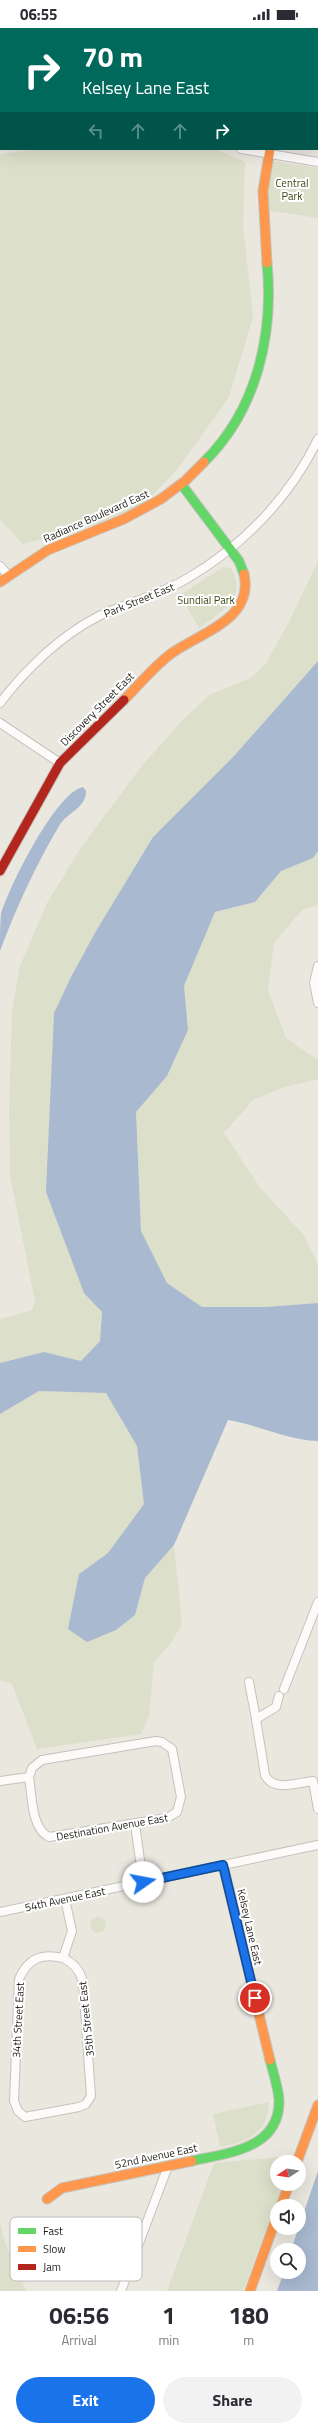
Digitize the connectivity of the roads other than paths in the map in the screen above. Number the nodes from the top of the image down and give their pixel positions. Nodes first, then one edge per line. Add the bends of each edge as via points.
1 (269, 150) edge
2 (318, 162) edge
3 (318, 439) edge
4 (182, 485) junction
5 (230, 549) junction
6 (0, 566) edge
7 (8, 575) junction
8 (0, 582) edge
9 (0, 703) edge
10 (0, 723) edge
11 (60, 763) junction
12 (0, 871) edge
13 (318, 966) edge
14 (317, 1002) edge
15 (318, 1602) edge
16 (249, 1682) dead end
17 (256, 1719) junction
18 (29, 1777) junction
19 (0, 1781) edge
20 (315, 1781) edge
21 (318, 1809) edge
22 (135, 1824) junction
23 (318, 1845) edge
24 (223, 1865) junction
25 (143, 1882) junction
26 (65, 1899) junction
27 (0, 1912) edge
28 (63, 1958) junction
29 (318, 2105) edge
30 (21, 2114) joint
31 (269, 2133) joint
32 (300, 2155) edge
33 (168, 2166) junction
34 (47, 2199) dead end
35 (142, 2235) edge
36 (270, 2235) edge
37 (125, 2281) edge
38 (121, 2291) edge
39 (250, 2291) edge

1 - 2 street
1 - 4 street, Radiance Boulevard East via 261,206 270,294 264,349 256,379 236,420 215,450
3 - 5 street, Park Street East via 305,466 285,494 264,519
4 - 5 street
4 - 7 street, Radiance Boulevard East via 134,515 55,546
5 - 9 street, Park Street East via 188,578 156,595 100,616 80,627 46,653
5 - 11 street, Discovery Street East via 243,569 247,587 246,595 234,614 171,654
6 - 7 street
7 - 8 street, Radiance Boulevard East
10 - 11 street
11 - 12 street, Discovery Street East
13 - 14 street via 314,983
15 - 17 street via 276,1707
16 - 17 street
17 - 20 street via 268,1782 275,1786
18 - 19 street
18 - 22 street, Destination Avenue East via 38,1826 46,1836 56,1838
18 - 22 street, Destination Avenue East via 32,1768 42,1760 150,1741 162,1742 172,1749 174,1755 181,1797 178,1812 171,1817
20 - 21 street
22 - 25 street
23 - 24 street, 54th Avenue East
24 - 25 street, 54th Avenue East
24 - 31 street, Kelsey Lane East via 279,2099 277,2116
25 - 26 street, 54th Avenue East
26 - 27 street, 54th Avenue East
26 - 28 street via 72,1931
28 - 30 street, 34th Street East via 52,1955 35,1958 25,1966 19,1979 14,2101
28 - 30 street, 35th Street East via 72,1962 83,1982 92,2090 89,2101 79,2107 29,2117
29 - 32 street
31 - 33 street, 52nd Avenue East via 263,2140 244,2150
33 - 34 street, 52nd Avenue East via 62,2188
33 - 35 street
36 - 39 street
37 - 38 street

